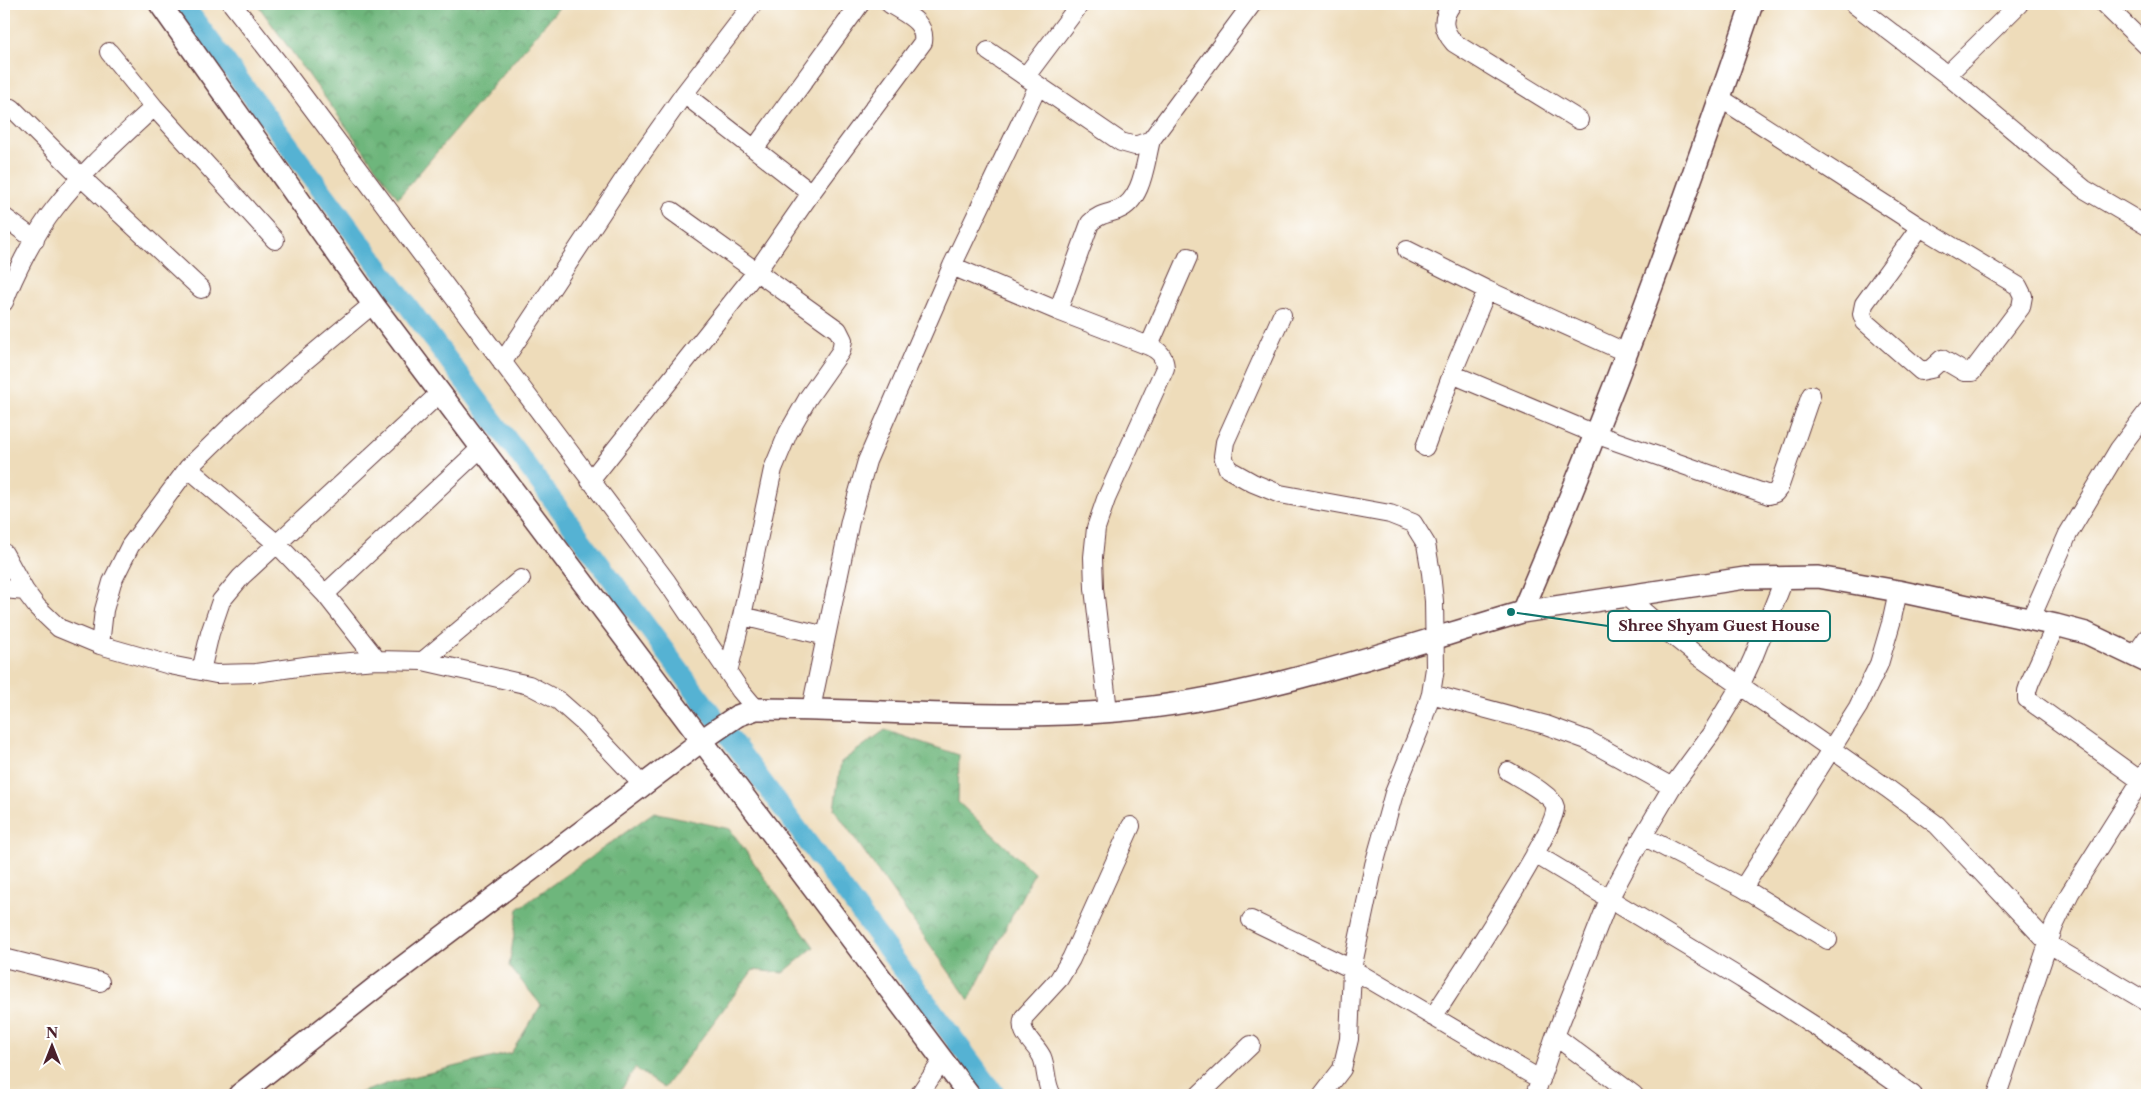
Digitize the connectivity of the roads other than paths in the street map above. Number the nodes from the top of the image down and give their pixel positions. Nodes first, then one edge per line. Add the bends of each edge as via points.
1 (160, 4) edge
2 (232, 4) edge
3 (752, 4) edge
4 (860, 4) edge
5 (890, 4) edge
6 (1080, 4) edge
7 (1252, 4) edge
8 (1452, 4) edge
9 (1752, 4) edge
10 (1854, 4) edge
11 (2019, 4) edge
12 (2104, 4) edge
13 (2147, 46) edge
14 (988, 51) dead end
15 (109, 52) dead end
16 (1947, 75) junction
17 (1032, 81) junction
18 (684, 94) junction
19 (1720, 98) junction
20 (154, 107) junction
21 (12, 108) dead end
22 (1580, 120) dead end
23 (1151, 140) junction
24 (755, 148) junction
25 (81, 177) junction
26 (811, 193) junction
27 (672, 211) dead end
28 (4, 217) edge
29 (2147, 226) edge
30 (1920, 227) junction
31 (35, 240) junction
32 (276, 240) dead end
33 (1407, 250) dead end
34 (1188, 257) dead end
35 (952, 266) junction
36 (757, 271) junction
37 (201, 289) dead end
38 (1487, 290) junction
39 (4, 302) edge
40 (373, 304) junction
41 (1058, 311) junction
42 (1282, 315) dead end
43 (1149, 346) junction
44 (1627, 353) junction
45 (502, 363) junction
46 (1452, 374) junction
47 (440, 393) junction
48 (1811, 395) dead end
49 (2147, 412) edge
50 (1595, 434) junction
51 (482, 447) junction
52 (1425, 447) dead end
53 (188, 468) junction
54 (590, 481) junction
55 (277, 544) junction
56 (4, 553) edge
57 (1785, 577) junction
58 (521, 579) dead end
59 (4, 589) edge
60 (25, 591) junction
61 (1898, 591) junction
62 (325, 594) junction
63 (1626, 596) junction
64 (1522, 612) junction
65 (742, 616) junction
66 (2031, 618) junction
67 (2056, 625) junction
68 (826, 636) junction
69 (1434, 638) junction
70 (2147, 638) edge
71 (100, 645) junction
72 (2141, 659) edge
73 (376, 660) junction
74 (423, 660) junction
75 (202, 671) junction
76 (728, 672) junction
77 (1740, 686) junction
78 (1431, 694) junction
79 (811, 709) junction
80 (1108, 711) junction
81 (746, 712) junction
82 (707, 736) junction
83 (1832, 750) junction
84 (1508, 771) dead end
85 (2144, 776) edge
86 (643, 785) junction
87 (1672, 787) junction
88 (1131, 826) dead end
89 (1643, 836) junction
90 (1535, 854) junction
91 (1743, 888) junction
92 (1610, 899) junction
93 (1251, 920) dead end
94 (1828, 940) dead end
95 (2049, 944) junction
96 (4, 958) edge
97 (1352, 970) junction
98 (100, 982) dead end
99 (2147, 1002) edge
100 (1433, 1017) junction
101 (1556, 1036) junction
102 (1251, 1045) dead end
103 (942, 1061) junction
104 (1538, 1088) edge
105 (239, 1095) edge
106 (919, 1095) edge
107 (969, 1095) edge
108 (1052, 1095) edge
109 (1199, 1095) edge
110 (1322, 1095) edge
111 (1634, 1095) edge
112 (1912, 1095) edge
113 (1998, 1095) edge

1 - 40 street
2 - 45 street
3 - 18 street
4 - 24 street
5 - 26 street via 921,25 923,42
6 - 17 street
7 - 23 street
8 - 22 street via 1444,21 1446,33 1454,43
9 - 19 street
10 - 16 street
11 - 16 street
12 - 13 street
14 - 17 street
15 - 20 street
16 - 29 street via 2084,188
17 - 23 street via 1120,142 1135,146
17 - 35 street
18 - 24 street
18 - 45 street
19 - 30 street
19 - 44 street
20 - 25 street
20 - 32 street
21 - 25 street
23 - 41 street via 1137,191 1129,203 1119,210 1097,216 1090,223
24 - 26 street
25 - 31 street via 54,209
25 - 37 street
26 - 36 street
27 - 36 street
28 - 31 street
30 - 30 street via 2018,286 2023,296 2021,307 1972,372 1964,372 1942,359 1931,369 1921,370 1865,322 1862,314 1864,304
31 - 39 street
33 - 38 street
34 - 43 street
35 - 41 street
35 - 68 street via 867,461 850,521
36 - 54 street
36 - 65 street via 838,330 842,340 841,351 808,398 773,469
38 - 44 street
38 - 46 street
40 - 47 street
40 - 53 street via 295,369
41 - 43 street
42 - 69 street via 1224,442 1223,456 1228,468 1280,494 1390,514 1413,523 1426,544 1434,601
43 - 80 street via 1159,351 1165,368 1096,528 1094,588
44 - 50 street
45 - 54 street
46 - 50 street
46 - 52 street
47 - 51 street
47 - 55 street
48 - 50 street via 1779,488 1769,495
49 - 66 street via 2119,449 2068,534
50 - 64 street
51 - 62 street
51 - 82 street
53 - 55 street
53 - 71 street via 130,546 112,582 104,610
54 - 76 street via 667,582
55 - 62 street
55 - 75 street via 241,577 221,601
56 - 60 street
57 - 61 street via 1818,577
57 - 63 street via 1745,578
57 - 77 street
58 - 74 street
59 - 60 street
60 - 71 street via 59,628
61 - 66 street
61 - 83 street via 1878,664 1858,707
62 - 73 street
63 - 64 street
63 - 77 street
64 - 69 street
65 - 68 street
65 - 76 street
66 - 67 street
67 - 72 street via 2086,633
67 - 85 street via 2030,682 2027,699
68 - 79 street
69 - 78 street via 1436,668
69 - 80 street via 1226,696
70 - 72 street
71 - 75 street via 170,666
73 - 74 street
73 - 75 street via 256,673
74 - 86 street via 529,685 559,701
76 - 81 street
77 - 83 street
77 - 87 street via 1711,734
78 - 87 street via 1546,725 1587,740
78 - 97 street via 1394,793 1374,865
79 - 80 street via 1018,716
79 - 81 street
81 - 82 street
82 - 86 street
82 - 103 street
83 - 91 street
83 - 95 street via 1937,825
84 - 90 street via 1552,799 1555,808
85 - 95 street via 2070,893
86 - 105 street
87 - 89 street
88 - 108 street via 1059,979 1021,1023 1041,1056
89 - 91 street
89 - 92 street
90 - 92 street
90 - 100 street
91 - 94 street
92 - 101 street
92 - 112 street via 1795,1014
93 - 97 street
95 - 99 street
95 - 113 street
96 - 98 street
97 - 100 street
97 - 110 street via 1349,1039 1342,1069
100 - 104 street
101 - 104 street
101 - 111 street
102 - 109 street
103 - 106 street
103 - 107 street

